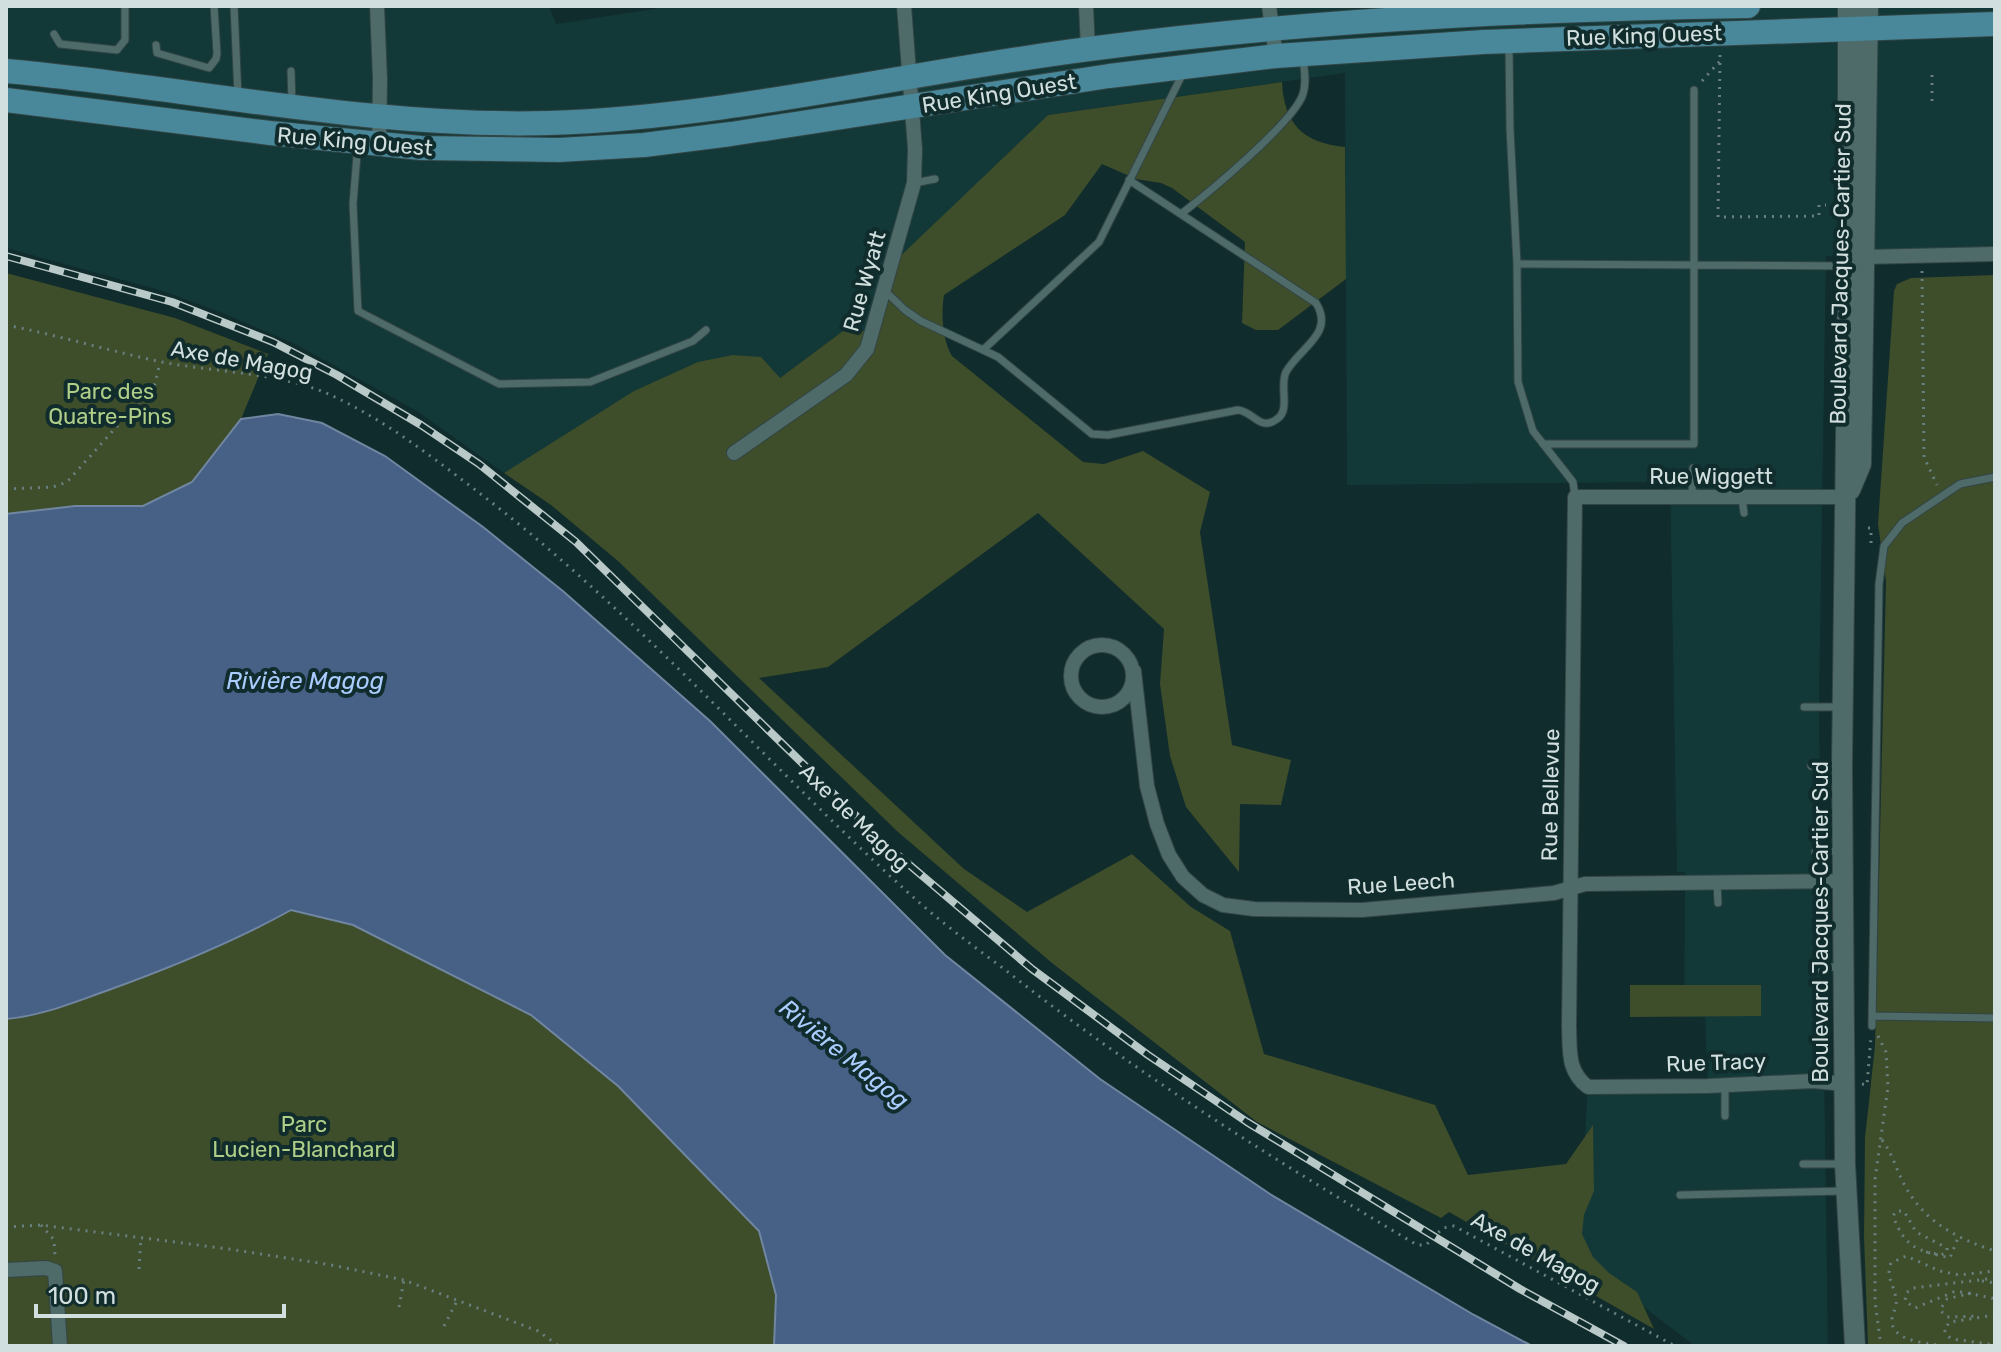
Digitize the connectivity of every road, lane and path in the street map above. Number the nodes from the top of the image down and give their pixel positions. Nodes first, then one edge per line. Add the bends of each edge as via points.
1 (125, 6) edge
2 (214, 6) edge
3 (234, 6) edge
4 (377, 6) edge
5 (904, 6) edge
6 (1086, 6) edge
7 (1748, 6) edge
8 (1668, 7) edge
9 (1572, 8) edge
10 (1483, 10) edge
11 (1432, 12) edge
12 (1858, 17) edge
13 (1271, 18) edge
14 (1995, 24) edge
15 (54, 34) dead end
16 (1509, 40) junction
17 (1483, 42) junction
18 (156, 45) dead end
19 (1088, 49) junction
20 (1303, 54) junction
21 (1276, 56) junction
22 (1187, 66) junction
23 (6, 71) edge
24 (291, 71) dead end
25 (1932, 75) dead end
26 (909, 77) junction
27 (1694, 90) joint
28 (238, 98) junction
29 (6, 100) edge
30 (1932, 105) dead end
31 (292, 106) junction
32 (911, 106) junction
33 (380, 116) junction
34 (370, 143) junction
35 (935, 179) dead end
36 (1129, 180) junction
37 (914, 183) junction
38 (1826, 205) dead end
39 (1181, 214) junction
40 (1995, 254) edge
41 (1922, 255) junction
42 (1856, 262) junction
43 (1517, 264) junction
44 (1694, 264) junction
45 (884, 290) junction
46 (6, 325) edge
47 (706, 330) dead end
48 (984, 349) junction
49 (160, 362) junction
50 (1543, 444) junction
51 (734, 453) dead end
52 (1693, 468) dead end
53 (1995, 477) edge
54 (6, 489) edge
55 (1942, 496) junction
56 (1575, 497) junction
57 (1846, 497) junction
58 (1691, 499) junction
59 (1868, 528) dead end
60 (1871, 545) dead end
61 (1134, 671) junction
62 (1804, 707) dead end
63 (1843, 707) junction
64 (1842, 765) junction
65 (1811, 766) dead end
66 (1843, 851) junction
67 (1815, 852) dead end
68 (1717, 881) junction
69 (1844, 881) junction
70 (1571, 889) junction
71 (1718, 903) dead end
72 (1845, 966) junction
73 (1819, 969) dead end
74 (1995, 1018) edge
75 (1872, 1021) junction
76 (1845, 1084) junction
77 (1725, 1085) junction
78 (1588, 1087) joint
79 (1725, 1116) dead end
80 (1882, 1140) junction
81 (1803, 1164) dead end
82 (1845, 1164) junction
83 (1846, 1191) junction
84 (1680, 1195) dead end
85 (41, 1225) junction
86 (6, 1227) edge
87 (141, 1238) junction
88 (1958, 1238) junction
89 (1995, 1251) edge
90 (1926, 1252) junction
91 (139, 1269) dead end
92 (6, 1270) edge
93 (55, 1271) junction
94 (1995, 1271) edge
95 (404, 1280) junction
96 (1995, 1280) edge
97 (1972, 1293) junction
98 (458, 1299) junction
99 (1995, 1303) edge
100 (399, 1307) dead end
101 (1993, 1316) edge
102 (444, 1326) dead end
103 (1995, 1345) edge
104 (60, 1346) edge
105 (559, 1346) edge
106 (1675, 1346) edge
107 (1855, 1346) edge
108 (1881, 1346) edge
109 (1944, 1346) edge

1 - 15 lane via 125,40 117,50 60,44
2 - 18 lane via 217,54 209,68 157,53
3 - 28 lane
4 - 33 street
5 - 26 street, Rue Wyatt
6 - 19 street
7 - 8 main road, Rue King Ouest
8 - 9 main road, Rue King Ouest
9 - 10 main road, Rue King Ouest
10 - 11 main road, Rue King Ouest
10 - 17 street
11 - 13 main road, Rue King Ouest
12 - 14 main road, Rue King Ouest
12 - 16 main road, Rue King Ouest
12 - 42 main road, Boulevard Jacques-Cartier Sud
13 - 19 main road, Rue King Ouest
13 - 21 street
16 - 17 main road, Rue King Ouest
16 - 43 lane
17 - 20 main road, Rue King Ouest
19 - 26 main road, Rue King Ouest
20 - 21 main road, Rue King Ouest
20 - 39 lane via 1305,82 1299,103 1221,184
21 - 22 main road, Rue King Ouest
22 - 32 main road, Rue King Ouest
22 - 36 lane
23 - 28 main road, Rue King Ouest
24 - 31 lane
25 - 30 path
26 - 32 street, Rue Wyatt
26 - 33 main road, Rue King Ouest via 629,117 550,123
27 - 38 path via 1720,61 1718,217 1819,216 1819,205
27 - 44 lane
28 - 31 main road, Rue King Ouest
29 - 34 main road, Rue King Ouest
31 - 33 main road, Rue King Ouest
32 - 34 main road, Rue King Ouest via 610,147 512,150
32 - 37 street, Rue Wyatt
33 - 34 street
34 - 47 lane via 357,155 353,204 358,311 499,384 590,382 693,341
35 - 37 lane
36 - 39 lane
36 - 48 lane via 1099,242
37 - 45 street, Rue Wyatt
39 - 48 lane via 1309,297 1323,315 1317,335 1286,373 1279,419 1259,423 1238,410 1092,434
40 - 41 street
41 - 42 street
41 - 55 path via 1924,457
42 - 44 lane
42 - 57 main road, Boulevard Jacques-Cartier Sud via 1861,464
43 - 44 lane
43 - 50 lane via 1518,382 1526,417
44 - 50 lane via 1694,444
45 - 48 lane via 921,321
45 - 51 street, Rue Wyatt via 867,349 846,375
46 - 49 path, Axe de Magog
49 - 54 path via 155,384 67,482
49 - 106 path, Axe de Magog via 323,391 402,437 522,525 630,620 915,898 1082,1030 1221,1125 1417,1245 1426,1245 1443,1228 1454,1226
50 - 56 lane via 1573,482
52 - 58 lane
53 - 55 lane via 1960,484
55 - 75 lane via 1902,523 1884,546 1879,584
56 - 58 street, Rue Wiggett
56 - 70 street, Rue Bellevue
57 - 58 street, Rue Wiggett via 1743,506
57 - 63 main road, Boulevard Jacques-Cartier Sud
59 - 60 path
61 - 61 street via 1123,652 1103,644 1075,660 1071,681 1082,700 1102,708 1130,692
61 - 70 street, Rue Leech via 1145,775 1157,824 1183,877 1223,905 1362,910
62 - 63 lane
63 - 64 main road, Boulevard Jacques-Cartier Sud
64 - 65 lane
64 - 66 main road, Boulevard Jacques-Cartier Sud
66 - 67 lane
66 - 69 main road, Boulevard Jacques-Cartier Sud
68 - 69 street, Rue Leech
68 - 70 street, Rue Leech via 1627,878
68 - 71 lane
69 - 72 main road, Boulevard Jacques-Cartier Sud
70 - 78 street, Rue Bellevue via 1571,1057 1577,1079
72 - 73 lane
72 - 76 main road, Boulevard Jacques-Cartier Sud
74 - 75 lane
75 - 76 path via 1867,1085
75 - 80 path via 1886,1052
76 - 77 street, Rue Tracy
76 - 82 main road, Boulevard Jacques-Cartier Sud
77 - 78 street, Rue Tracy
77 - 79 lane
80 - 88 path via 1926,1214
80 - 108 path via 1875,1179
81 - 82 lane
82 - 83 main road, Boulevard Jacques-Cartier Sud
83 - 84 lane
83 - 107 main road, Boulevard Jacques-Cartier Sud
85 - 86 path
85 - 87 path
85 - 93 path via 54,1240
87 - 91 path
87 - 95 path
88 - 89 path
88 - 90 path via 1950,1258
90 - 90 path via 1909,1245 1894,1221 1896,1211 1904,1211 1916,1232 1947,1248 1941,1255
92 - 93 street
93 - 104 street
94 - 109 path via 1959,1275 1906,1256 1891,1263 1895,1330 1901,1337
95 - 98 path
95 - 100 path
96 - 97 path via 1913,1288 1905,1301 1915,1308 1949,1292
97 - 99 path
97 - 101 path via 1947,1299 1942,1314
98 - 102 path
98 - 105 path via 538,1331
101 - 103 path via 1950,1322 1944,1329 1953,1339

